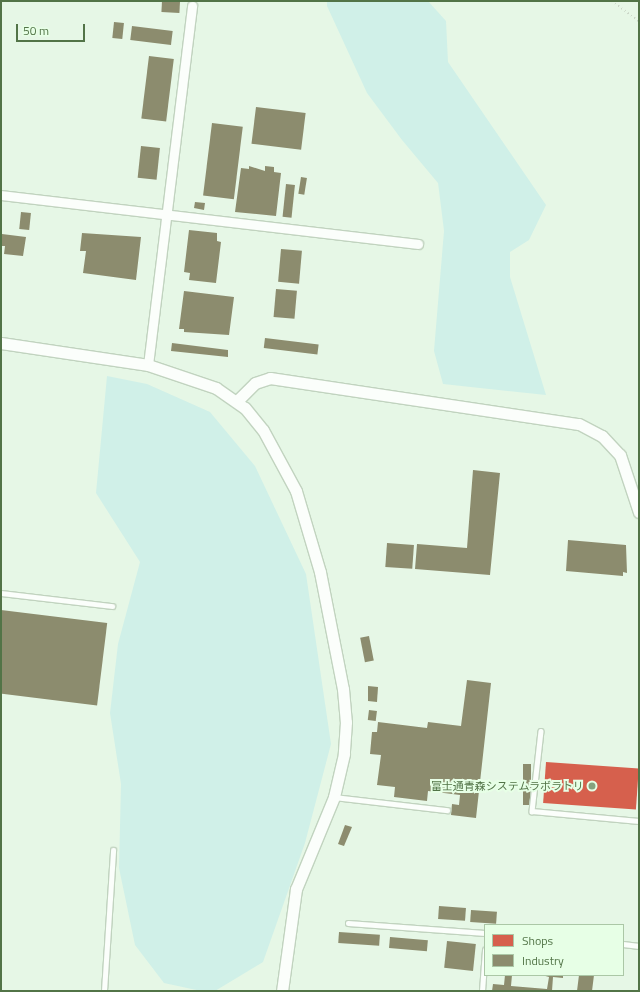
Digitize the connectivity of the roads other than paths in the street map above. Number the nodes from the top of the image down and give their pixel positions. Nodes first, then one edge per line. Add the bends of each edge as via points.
1 (192, 6) dead end
2 (1, 195) edge
3 (168, 214) junction
4 (418, 244) dead end
5 (1, 343) edge
6 (148, 365) junction
7 (236, 401) junction
8 (639, 512) edge
9 (1, 593) edge
10 (112, 606) dead end
11 (541, 731) dead end
12 (334, 797) junction
13 (447, 810) dead end
14 (639, 821) edge
15 (112, 850) dead end
16 (348, 923) dead end
17 (484, 933) edge
18 (624, 944) edge
19 (639, 946) edge
20 (484, 964) edge
21 (104, 991) edge
22 (282, 991) edge
23 (482, 991) edge

1 - 3 street
2 - 3 street
3 - 4 street
3 - 6 street
5 - 6 street
6 - 7 street via 198,380
7 - 8 street via 255,383 270,378 579,424 602,436 620,455
7 - 12 street via 263,430 296,491 320,572 343,689 346,722 344,754
9 - 10 lane
11 - 14 lane via 532,811
12 - 13 lane
12 - 22 street via 296,889
15 - 21 lane
16 - 17 lane
18 - 19 lane
20 - 23 lane

